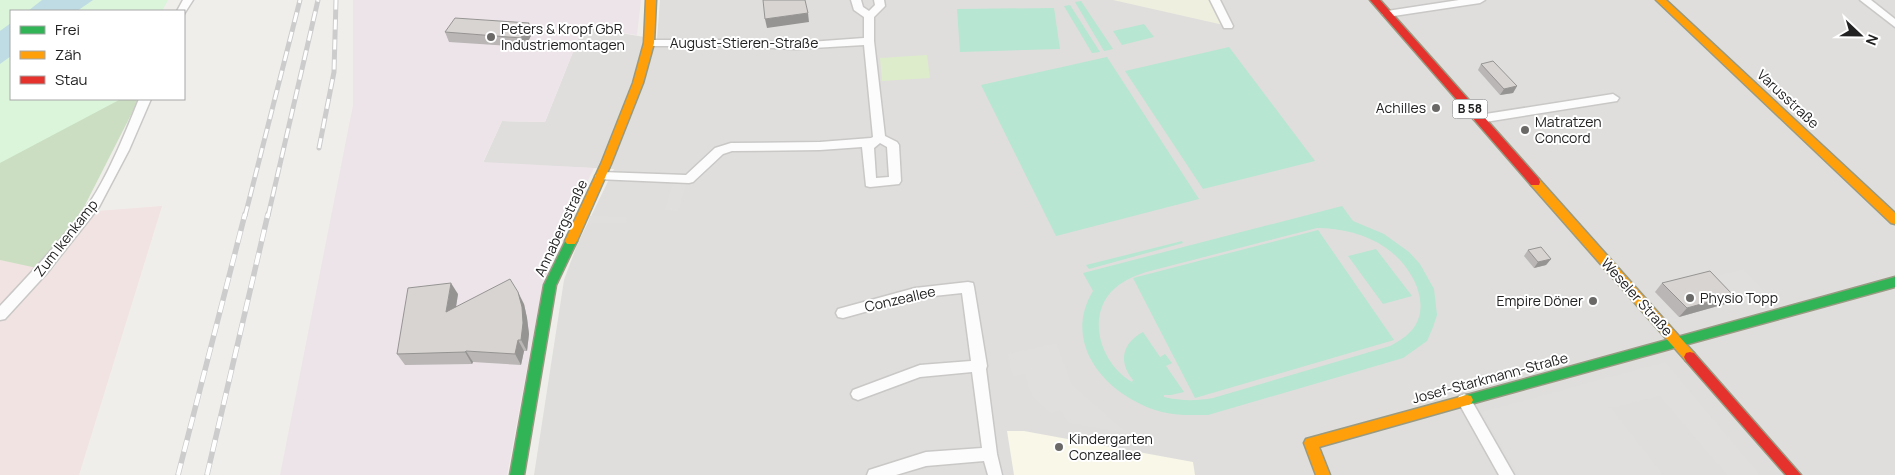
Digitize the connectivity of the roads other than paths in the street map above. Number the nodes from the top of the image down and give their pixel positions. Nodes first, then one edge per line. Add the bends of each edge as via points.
1 (651, 0) edge
2 (856, 0) edge
3 (879, 0) edge
4 (1215, 0) edge
5 (1375, 0) edge
6 (1480, 0) edge
7 (1661, 0) edge
8 (1865, 0) edge
9 (1387, 14) junction
10 (869, 16) junction
11 (1895, 24) edge
12 (1228, 26) dead end
13 (869, 41) junction
14 (649, 43) junction
15 (1614, 98) dead end
16 (145, 100) edge
17 (1479, 119) junction
18 (601, 176) junction
19 (1895, 220) edge
20 (1895, 282) edge
21 (843, 313) dead end
22 (0, 315) edge
23 (1676, 341) junction
24 (980, 366) junction
25 (858, 394) dead end
26 (1464, 400) junction
27 (990, 454) junction
28 (517, 475) edge
29 (874, 475) edge
30 (995, 475) edge
31 (1323, 475) edge
32 (1507, 475) edge
33 (1794, 475) edge

1 - 14 street, Annabergstraße
2 - 10 street via 858,8
3 - 10 street via 880,6
4 - 12 street
5 - 9 street, Weseler Straße / B 58
6 - 9 street
7 - 19 street, Varusstraße
8 - 11 street
9 - 17 street, Weseler Straße / B 58
10 - 13 street
13 - 14 street, August-Stieren-Straße via 796,46
13 - 18 street via 876,140 820,146 731,147 720,151 689,179
14 - 18 street, Annabergstraße via 638,83
15 - 17 street
16 - 22 street, Zum Ikenkamp via 95,204
17 - 23 street, Weseler Straße / B 58
18 - 28 street, Annabergstraße via 550,285
20 - 23 street, Josef-Starkmann-Straße
21 - 24 street, Conzeallee via 915,293 968,287
23 - 26 street, Josef-Starkmann-Straße
23 - 33 street, Weseler Straße / B 58
24 - 25 street via 920,370
24 - 27 street, Conzeallee
26 - 31 street, Josef-Starkmann-Straße via 1311,443
26 - 32 street
27 - 29 street via 926,458
27 - 30 street, Conzeallee

